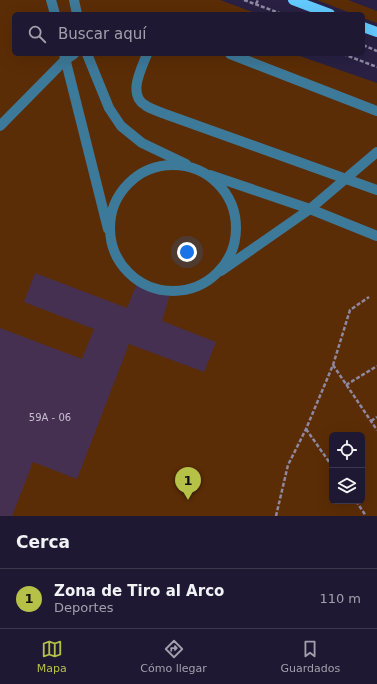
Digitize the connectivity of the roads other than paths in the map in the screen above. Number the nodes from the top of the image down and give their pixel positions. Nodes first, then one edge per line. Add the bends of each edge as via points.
1 (51, 0) edge
2 (74, 0) edge
3 (293, 0) edge
4 (54, 12) edge
5 (77, 12) edge
6 (325, 12) edge
7 (365, 28) edge
8 (377, 32) edge
9 (87, 56) edge
10 (146, 56) edge
11 (235, 56) edge
12 (65, 57) edge
13 (377, 111) edge
14 (0, 126) edge
15 (377, 152) edge
16 (202, 172) junction
17 (346, 178) junction
18 (377, 190) edge
19 (310, 209) junction
20 (377, 236) edge
21 (111, 243) junction
22 (208, 280) junction

1 - 4 lane
2 - 5 lane
3 - 6 main road
7 - 8 main road
9 - 16 lane via 108,108 121,126 142,143
10 - 17 lane via 136,82 137,97 144,105
11 - 13 lane
12 - 14 lane
12 - 21 lane
15 - 17 lane
16 - 19 lane
16 - 21 lane via 182,166 162,166 142,173 126,186 115,203 110,223
16 - 22 lane via 219,185 231,203 236,224 233,246 224,265
17 - 18 lane
17 - 19 lane
19 - 20 lane
19 - 22 lane
21 - 22 lane via 119,262 132,277 150,287 170,291 190,288

